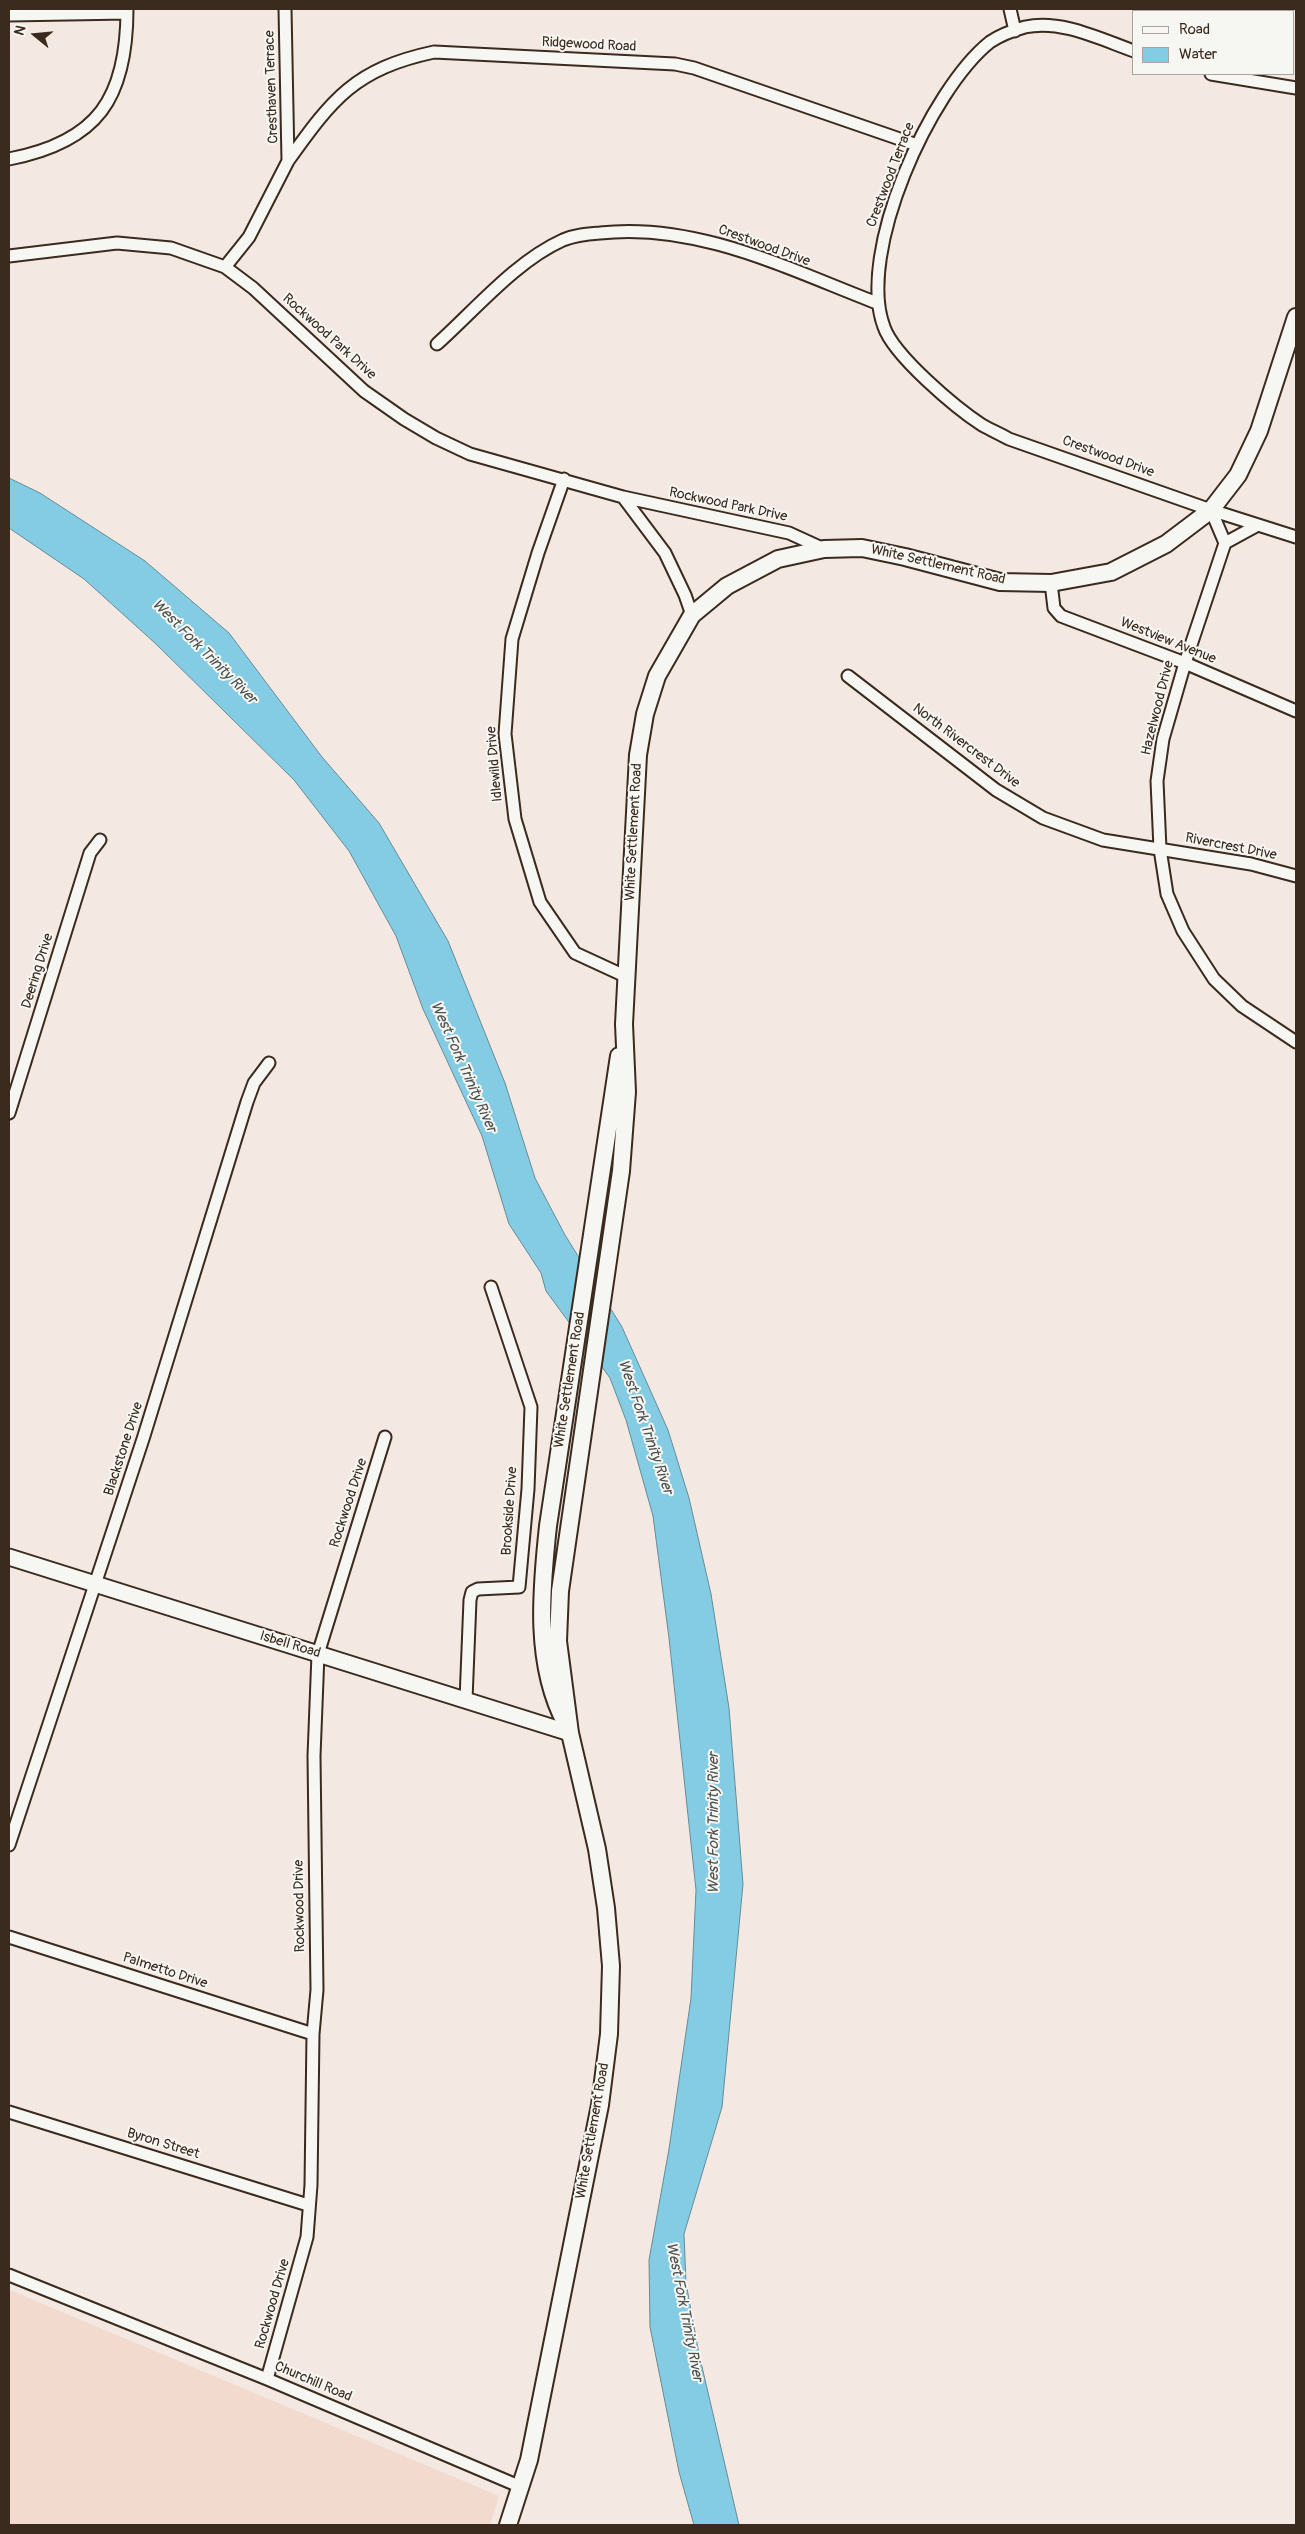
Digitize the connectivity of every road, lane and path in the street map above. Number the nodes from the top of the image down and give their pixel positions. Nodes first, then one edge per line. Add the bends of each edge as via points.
1 (285, 9) edge
2 (1010, 9) edge
3 (127, 11) edge
4 (9, 14) edge
5 (1015, 31) junction
6 (1132, 50) edge
7 (1217, 75) edge
8 (1296, 88) edge
9 (917, 145) junction
10 (9, 159) edge
11 (288, 161) junction
12 (9, 256) edge
13 (225, 268) junction
14 (878, 270) joint
15 (877, 303) junction
16 (1296, 317) edge
17 (437, 344) dead end
18 (564, 479) junction
19 (623, 497) junction
20 (1211, 510) junction
21 (1258, 525) junction
22 (1296, 537) edge
23 (1225, 543) junction
24 (824, 549) junction
25 (1051, 583) junction
26 (692, 615) junction
27 (1185, 663) junction
28 (848, 676) dead end
29 (1296, 711) edge
30 (100, 840) dead end
31 (1160, 849) junction
32 (1296, 876) edge
33 (627, 976) junction
34 (624, 1024) junction
35 (1296, 1042) edge
36 (269, 1063) dead end
37 (9, 1112) edge
38 (491, 1288) dead end
39 (386, 1437) dead end
40 (9, 1557) edge
41 (95, 1584) junction
42 (318, 1654) junction
43 (466, 1700) junction
44 (570, 1733) junction
45 (9, 1845) edge
46 (9, 1937) edge
47 (313, 2034) junction
48 (9, 2112) edge
49 (308, 2205) junction
50 (9, 2275) edge
51 (267, 2379) junction
52 (520, 2487) junction
53 (508, 2525) edge

1 - 11 street, Cresthaven Terrace
2 - 5 street
3 - 4 street
3 - 10 street via 118,80 112,95 83,131 36,154
5 - 6 street, Crestwood Terrace via 1042,25 1060,26
5 - 9 street, Crestwood Terrace via 991,41 952,83
7 - 8 street
9 - 11 street, Ridgewood Road via 681,66 434,52 405,58 356,82 324,111
9 - 14 street, Crestwood Terrace via 885,230
11 - 13 street, Cresthaven Terrace via 249,237
12 - 13 street, Rockwood Park Drive via 117,243 171,248
13 - 18 street, Rockwood Park Drive via 253,288 364,390 404,419 470,454
14 - 15 street, Crestwood Drive
15 - 17 street, Crestwood Drive via 723,244 661,232 622,230 570,238 526,262
15 - 20 street, Crestwood Drive via 884,329 896,348 983,425 1009,439
16 - 20 main road, White Settlement Road via 1259,431 1238,475
18 - 19 street, Rockwood Park Drive
18 - 33 street, Idlewild Drive via 512,640 505,734 515,819 540,902 575,953
19 - 24 street, Rockwood Park Drive via 789,533
19 - 26 street via 665,553
20 - 21 street, Crestwood Drive
20 - 23 street
20 - 25 main road, White Settlement Road via 1166,544 1111,572
21 - 22 street, Crestwood Drive
21 - 23 street
23 - 27 street, Hazelwood Drive
24 - 25 main road, White Settlement Road via 862,548 1000,582
24 - 26 main road, White Settlement Road via 778,559 727,586
25 - 27 street, Westview Avenue via 1054,608 1061,616
26 - 33 main road, White Settlement Road via 656,676 645,714 638,755
27 - 29 street, Westview Avenue
27 - 31 street, Hazelwood Drive via 1163,739 1157,780
28 - 31 street, North Rivercrest Drive via 996,790 1044,818 1103,840
30 - 37 street, Deering Drive via 90,854
31 - 32 street, Rivercrest Drive via 1251,864
31 - 35 street, Hazelwood Drive via 1167,894 1183,931 1214,979 1242,1006
33 - 34 main road, White Settlement Road
34 - 44 main road, White Settlement Road via 627,1092 621,1171 560,1591 558,1642
34 - 44 main road, White Settlement Road via 542,1584 543,1636 554,1702
36 - 41 street, Blackstone Drive via 254,1083 247,1102
38 - 43 street, Brookside Drive via 531,1407 528,1489 519,1587 472,1592
39 - 42 street, Rockwood Drive
40 - 41 street, Isbell Road
41 - 42 street, Isbell Road
41 - 45 street, Blackstone Drive
42 - 43 street, Isbell Road
42 - 47 street, Rockwood Drive via 314,1756 317,1990
43 - 44 street, Isbell Road
44 - 52 main road, White Settlement Road via 597,1850 606,1908 611,1966 609,2034 598,2114 529,2460
46 - 47 street, Palmetto Drive
47 - 49 street, Rockwood Drive
48 - 49 street, Byron Street
49 - 51 street, Rockwood Drive via 307,2237
50 - 51 street, Churchill Road
51 - 52 street, Churchill Road
52 - 53 main road, White Settlement Road

